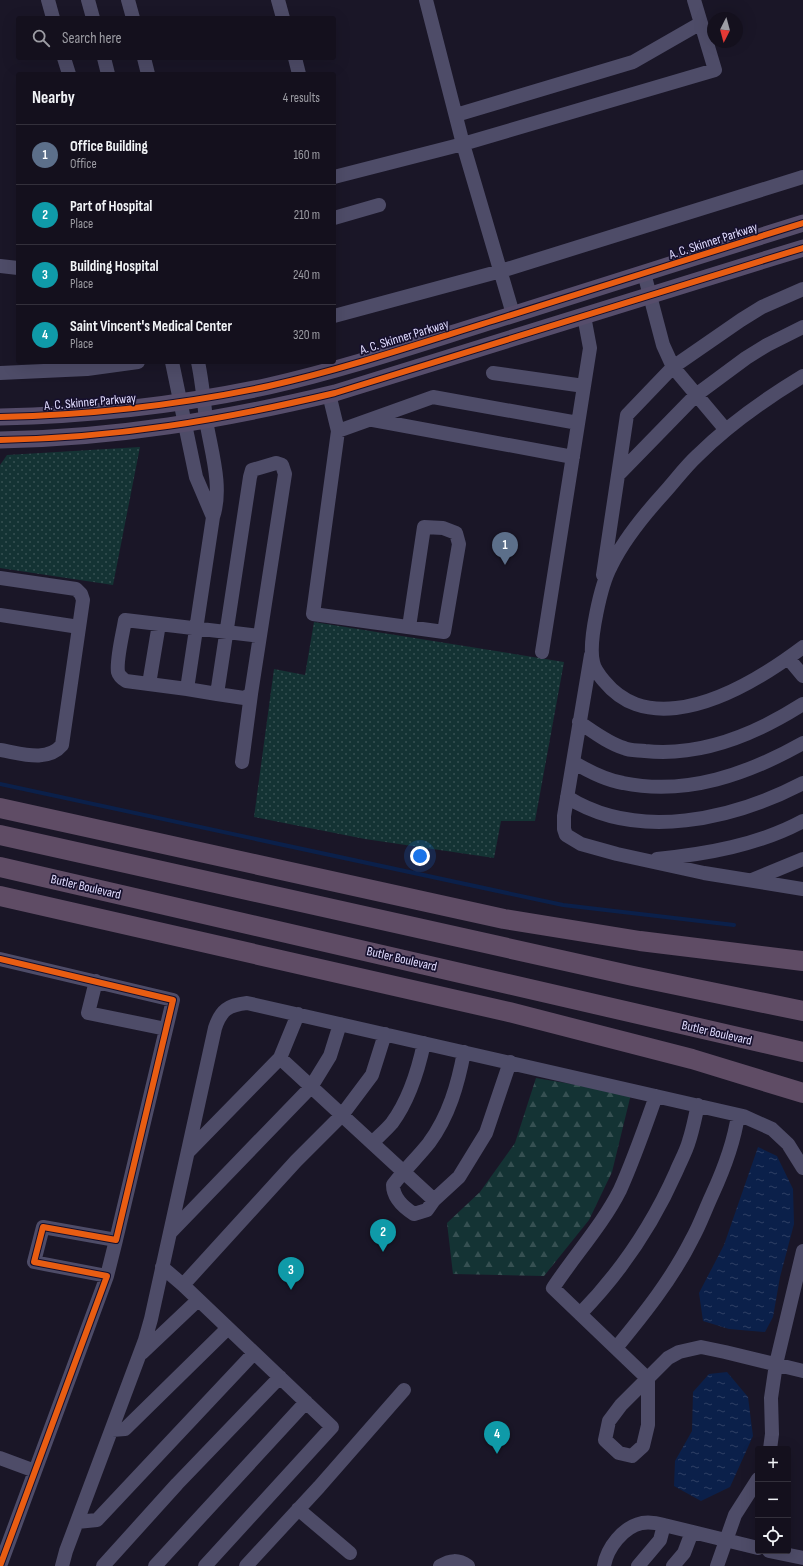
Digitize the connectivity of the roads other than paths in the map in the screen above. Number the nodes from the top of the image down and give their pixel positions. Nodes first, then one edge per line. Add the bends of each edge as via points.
1 (48, 0) edge
2 (88, 0) edge
3 (128, 0) edge
4 (278, 0) edge
5 (426, 0) edge
6 (694, 0) edge
7 (52, 16) edge
8 (92, 16) edge
9 (132, 16) edge
10 (282, 16) edge
11 (701, 23) junction
12 (65, 60) edge
13 (104, 60) edge
14 (144, 60) edge
15 (296, 60) edge
16 (68, 72) edge
17 (108, 72) edge
18 (148, 72) edge
19 (299, 72) edge
20 (456, 115) junction
21 (463, 144) junction
22 (336, 176) edge
23 (803, 176) edge
24 (379, 205) dead end
25 (336, 217) edge
26 (803, 223) edge
27 (803, 248) edge
28 (0, 266) edge
29 (16, 268) edge
30 (501, 271) junction
31 (644, 273) junction
32 (803, 289) edge
33 (650, 296) junction
34 (513, 314) junction
35 (336, 315) edge
36 (584, 316) junction
37 (803, 327) edge
38 (123, 364) edge
39 (172, 364) edge
40 (198, 364) edge
41 (673, 367) junction
42 (493, 373) dead end
43 (0, 374) edge
44 (803, 376) edge
45 (584, 386) junction
46 (329, 394) junction
47 (696, 394) junction
48 (204, 398) junction
49 (182, 402) junction
50 (0, 417) edge
51 (372, 419) junction
52 (206, 421) junction
53 (578, 423) junction
54 (185, 424) junction
55 (726, 430) junction
56 (338, 431) junction
57 (0, 440) edge
58 (573, 457) junction
59 (618, 475) junction
60 (212, 517) junction
61 (0, 578) edge
62 (600, 595) junction
63 (0, 615) edge
64 (158, 624) junction
65 (80, 627) junction
66 (409, 627) junction
67 (196, 629) junction
68 (226, 632) junction
69 (260, 636) junction
70 (592, 647) junction
71 (803, 647) edge
72 (542, 652) dead end
73 (788, 658) junction
74 (803, 676) edge
75 (149, 684) junction
76 (187, 689) junction
77 (216, 694) junction
78 (251, 694) junction
79 (803, 704) edge
80 (580, 722) junction
81 (803, 742) edge
82 (0, 750) edge
83 (242, 762) dead end
84 (573, 762) junction
85 (803, 783) edge
86 (567, 797) junction
87 (0, 808) edge
88 (803, 821) edge
89 (0, 834) edge
90 (803, 859) edge
91 (645, 861) junction
92 (0, 867) edge
93 (751, 880) junction
94 (803, 889) edge
95 (0, 896) edge
96 (0, 959) edge
97 (802, 961) edge
98 (96, 981) junction
99 (803, 1011) edge
100 (298, 1014) junction
101 (340, 1024) junction
102 (166, 1029) junction
103 (384, 1034) junction
104 (424, 1043) junction
105 (464, 1052) junction
106 (803, 1052) edge
107 (280, 1058) junction
108 (510, 1062) junction
109 (311, 1087) junction
110 (800, 1093) edge
111 (656, 1096) junction
112 (698, 1105) junction
113 (342, 1115) junction
114 (738, 1115) junction
115 (372, 1143) junction
116 (188, 1152) junction
117 (803, 1168) edge
118 (403, 1171) junction
119 (434, 1200) junction
120 (170, 1233) junction
121 (116, 1240) junction
122 (803, 1251) edge
123 (162, 1267) junction
124 (106, 1276) junction
125 (182, 1285) junction
126 (198, 1300) junction
127 (580, 1314) junction
128 (228, 1328) junction
129 (616, 1348) junction
130 (254, 1353) junction
131 (140, 1354) junction
132 (776, 1364) junction
133 (803, 1371) edge
134 (280, 1377) junction
135 (648, 1379) junction
136 (404, 1390) dead end
137 (306, 1402) junction
138 (112, 1430) junction
139 (770, 1446) edge
140 (0, 1458) edge
141 (35, 1471) junction
142 (756, 1482) edge
143 (298, 1509) junction
144 (77, 1522) junction
145 (664, 1525) junction
146 (692, 1532) junction
147 (726, 1541) junction
148 (755, 1547) edge
149 (350, 1553) dead end
150 (784, 1554) edge
151 (803, 1558) edge
152 (0, 1566) edge
153 (62, 1566) edge
154 (103, 1566) edge
155 (155, 1566) edge
156 (205, 1566) edge
157 (246, 1566) edge
158 (440, 1566) edge
159 (468, 1566) edge
160 (604, 1566) edge
161 (638, 1566) edge
162 (673, 1566) edge
163 (717, 1566) edge

1 - 7 street
2 - 8 street
3 - 9 street
4 - 10 street
5 - 20 street
6 - 11 street
11 - 20 street via 633,62
11 - 21 street via 715,70
12 - 16 street
13 - 17 street
14 - 18 street
15 - 19 street
20 - 21 street
21 - 22 street
21 - 30 street
23 - 30 street
24 - 25 street
26 - 31 main road, A. C. Skinner Parkway
27 - 33 main road
28 - 29 street
30 - 34 street
30 - 35 street
31 - 33 street
31 - 34 main road, A. C. Skinner Parkway
32 - 41 street via 762,307
33 - 36 main road
33 - 41 street via 663,345
34 - 48 main road, A. C. Skinner Parkway via 315,374 269,386
36 - 45 street via 590,348
36 - 46 main road
37 - 47 street via 746,358
38 - 43 street via 87,369
39 - 49 street
40 - 48 street
41 - 47 street
41 - 59 street via 627,415
42 - 45 street
44 - 55 street via 752,409
45 - 53 street
46 - 52 main road
46 - 56 street
47 - 55 street
47 - 59 street
48 - 49 main road, A. C. Skinner Parkway
48 - 52 street
49 - 50 main road, A. C. Skinner Parkway via 84,413
49 - 54 street
51 - 53 street via 433,397
51 - 56 street
51 - 58 street
52 - 54 main road
52 - 60 street via 216,488 216,506
53 - 58 street
54 - 57 main road via 64,438
54 - 60 street via 196,477
55 - 62 street via 696,456 646,513 611,566
56 - 66 street via 313,614
58 - 72 street
59 - 62 street
60 - 67 street
61 - 65 street via 76,589 83,600
62 - 70 street
63 - 65 street
64 - 67 street
64 - 75 street
64 - 75 street via 125,620 118,665 118,673 126,681
65 - 82 street via 62,745 58,750 41,756
66 - 66 street via 444,632 460,544 456,533 443,528 424,527
67 - 68 street
67 - 76 street
68 - 69 street
68 - 69 street via 252,470 276,463 282,465 285,474
68 - 77 street
69 - 78 street
70 - 73 street via 593,662 598,674 609,687 634,704 660,708 691,705 725,694 750,683
70 - 80 street
71 - 73 street
73 - 74 street
75 - 76 street
76 - 77 street
77 - 78 street via 244,698
78 - 83 street
79 - 80 street via 747,734 721,744 682,752 626,749 610,743
80 - 84 street
81 - 84 street via 736,775 685,787 663,788 623,783 593,773
84 - 86 street
85 - 86 street via 731,812 685,821 658,822 621,818 579,805
86 - 91 street via 564,816 566,835 581,844
87 - 97 highway via 504,919
88 - 91 street via 792,828 746,843 694,855
89 - 99 highway via 633,976
90 - 93 street
91 - 93 street
92 - 106 highway, Butler Boulevard
93 - 94 street
95 - 110 highway via 509,1012 692,1059
96 - 98 street
98 - 102 street via 173,1000
98 - 102 street via 88,1013
100 - 101 street
100 - 107 street
100 - 116 street via 247,1003 227,1008 219,1016
101 - 103 street
101 - 109 street via 330,1056
102 - 121 street
103 - 104 street
103 - 113 street via 372,1075
104 - 105 street
104 - 115 street via 414,1080 403,1103 392,1123
105 - 108 street
105 - 118 street via 447,1113 429,1142
107 - 109 street
107 - 116 street
108 - 111 street
108 - 119 street via 486,1132 459,1177
109 - 113 street
109 - 120 street
111 - 112 street
111 - 127 street via 620,1191 553,1288
112 - 114 street
112 - 127 street via 689,1142 649,1225 620,1269
113 - 115 street
113 - 125 street
114 - 117 street via 772,1129 788,1144
114 - 129 street via 736,1131 726,1162 692,1240 643,1316
115 - 118 street
116 - 120 street
118 - 119 street
118 - 119 street via 393,1185 393,1192 404,1207 414,1214 427,1210
120 - 123 street
121 - 124 street
121 - 124 street via 43,1227 34,1262
122 - 132 street
123 - 125 street
123 - 131 street via 151,1319
124 - 141 street
125 - 126 street
126 - 128 street
126 - 131 street
127 - 129 street
128 - 130 street
128 - 138 street via 125,1429
129 - 135 street
130 - 134 street
130 - 144 street via 97,1520
131 - 138 street
132 - 133 street
132 - 135 street via 701,1347 692,1348 668,1358
132 - 139 street via 771,1398
134 - 137 street
134 - 154 street
135 - 135 street via 621,1405 609,1421 605,1440 619,1453 632,1456 643,1446 648,1425
136 - 143 street
137 - 155 street
137 - 156 street via 332,1427
138 - 144 street
140 - 141 street
141 - 152 street
142 - 147 street via 735,1515
143 - 149 street
143 - 157 street
144 - 153 street
145 - 146 street
145 - 160 street via 642,1523 631,1527 612,1546 605,1557
145 - 161 street via 660,1540
146 - 147 street
146 - 162 street via 684,1553
147 - 148 street
147 - 163 street
150 - 151 street
158 - 159 street via 453,1561

